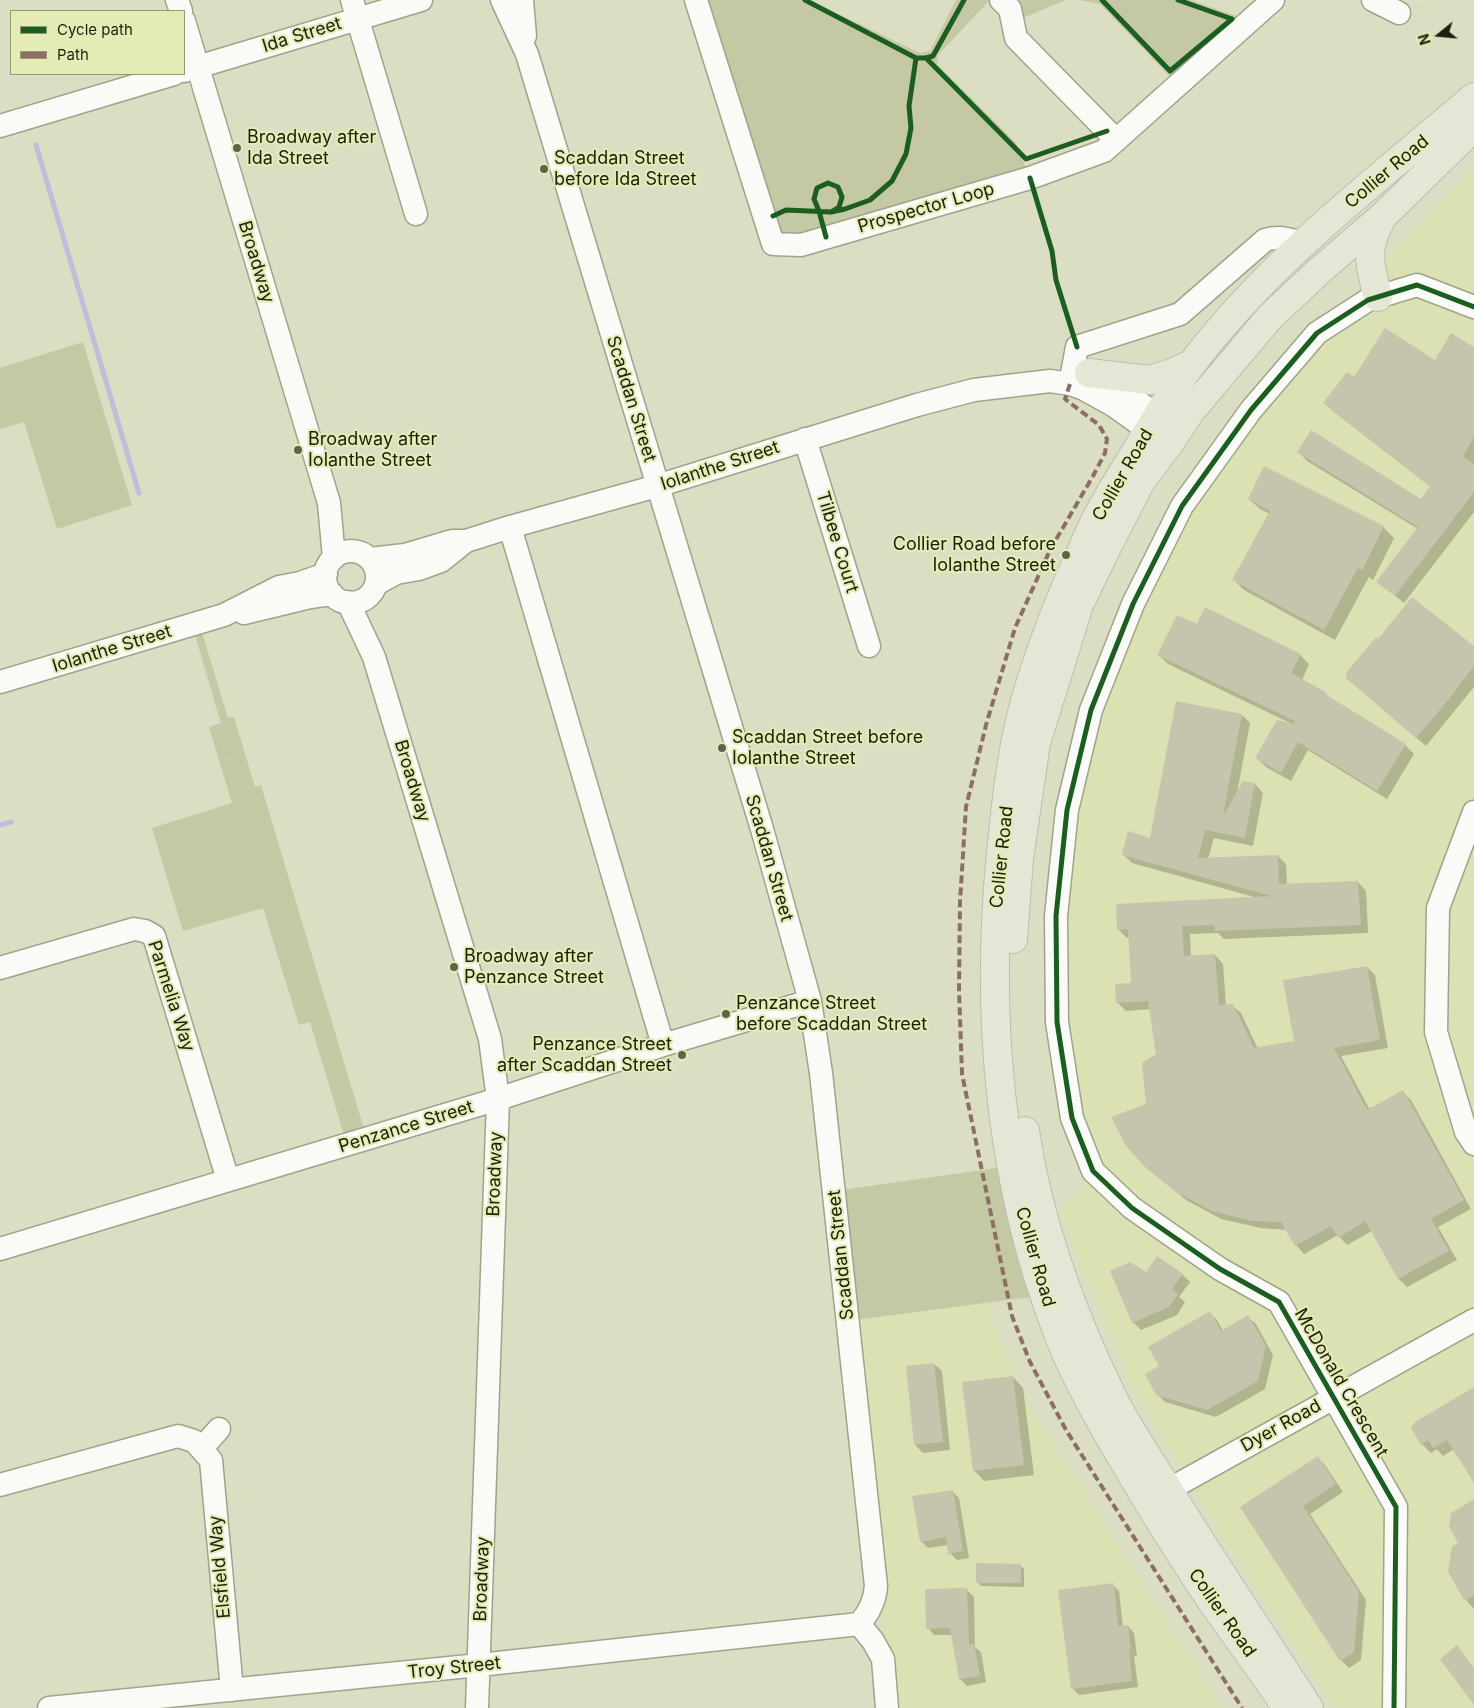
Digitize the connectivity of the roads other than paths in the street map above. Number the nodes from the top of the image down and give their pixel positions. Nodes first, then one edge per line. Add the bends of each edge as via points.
1 (420, 0) edge
2 (502, 0) edge
3 (522, 0) edge
4 (696, 0) edge
5 (1001, 0) edge
6 (1273, 0) edge
7 (1373, 0) edge
8 (354, 9) edge
9 (1398, 13) dead end
10 (185, 28) edge
11 (527, 54) junction
12 (191, 69) edge
13 (171, 75) edge
14 (1474, 97) edge
15 (0, 126) edge
16 (1474, 127) edge
17 (1116, 140) junction
18 (416, 214) dead end
19 (1383, 216) junction
20 (1302, 244) junction
21 (1378, 297) junction
22 (1474, 307) edge
23 (1192, 364) junction
24 (1077, 368) junction
25 (1163, 430) junction
26 (805, 439) junction
27 (657, 486) junction
28 (510, 527) junction
29 (466, 541) junction
30 (344, 573) junction
31 (373, 589) junction
32 (869, 646) dead end
33 (374, 657) junction
34 (0, 682) edge
35 (1474, 812) edge
36 (0, 968) edge
37 (810, 1001) junction
38 (663, 1045) junction
39 (498, 1099) junction
40 (1474, 1144) edge
41 (228, 1180) junction
42 (0, 1249) edge
43 (1474, 1320) edge
44 (1334, 1396) junction
45 (219, 1429) dead end
46 (202, 1448) junction
47 (0, 1485) edge
48 (1168, 1490) junction
49 (859, 1624) junction
50 (479, 1665) junction
51 (232, 1690) junction
52 (49, 1708) edge
53 (477, 1708) edge
54 (888, 1708) edge
55 (1287, 1708) edge
56 (1309, 1708) edge
57 (1394, 1708) edge

1 - 8 street, Ida Street
2 - 11 street, Scaddan Street
3 - 11 street, Scaddan Street
4 - 17 street, Prospector Loop via 773,244 801,245 1030,178 1104,151
5 - 17 street via 1010,9 1016,38
6 - 17 street, Prospector Loop
7 - 9 street
8 - 12 street, Ida Street
8 - 18 street
10 - 12 street, Broadway
11 - 27 street, Scaddan Street
12 - 30 street, Broadway via 329,503
13 - 15 street
14 - 20 main road, Collier Road
16 - 19 main road, Collier Road
19 - 21 main road via 1369,254
19 - 25 main road, Collier Road via 1270,317 1190,412
20 - 23 main road, Collier Road via 1252,294
20 - 24 street via 1273,237 1265,240 1180,314
21 - 22 street, McDonald Crescent via 1418,285
21 - 44 street, McDonald Crescent via 1317,333 1251,410 1178,514 1133,604 1090,710 1067,810 1056,916 1060,1041 1072,1118 1093,1171 1132,1208 1220,1269 1279,1302
23 - 24 main road via 1149,380
23 - 25 main road, Collier Road
24 - 25 street, Iolanthe Street via 1084,389
24 - 26 street, Iolanthe Street via 1047,366 1019,369 974,390
25 - 48 main road, Collier Road via 1141,482 1079,605 1036,743 1019,859 1012,1015 1030,1167 1048,1234 1087,1342 1116,1404
25 - 55 main road, Collier Road via 1097,517 1056,608 1024,705 1004,820 996,900 994,993 1000,1088 1012,1174 1034,1261 1060,1338 1099,1420 1145,1497 1212,1602
26 - 27 street, Iolanthe Street
26 - 32 street, Tilbee Court
27 - 28 street, Iolanthe Street
27 - 37 street, Scaddan Street via 762,829
28 - 29 street, Iolanthe Street
28 - 38 street
29 - 30 street, Iolanthe Street via 452,541
29 - 31 street, Iolanthe Street via 441,561 396,573
30 - 31 street, Iolanthe Street via 363,600
30 - 31 street, Broadway via 375,567 377,575
30 - 33 street, Broadway
30 - 34 street, Iolanthe Street via 297,600 224,615
31 - 33 street, Broadway
33 - 39 street, Broadway via 490,1039
35 - 40 street via 1438,908 1436,1032 1466,1132
36 - 41 street, Parmelia Way via 134,929 145,930 154,936
37 - 38 street, Penzance Street
37 - 49 street, Scaddan Street via 823,1083 876,1586 872,1605
38 - 39 street, Penzance Street
39 - 41 street, Penzance Street
39 - 50 street, Broadway
41 - 42 street, Penzance Street
43 - 44 street, Dyer Road
44 - 48 street, Dyer Road
44 - 57 street, McDonald Crescent via 1396,1507
45 - 46 street
46 - 47 street via 194,1441 178,1436
46 - 51 street, Elsfield Way via 211,1460
48 - 56 main road, Collier Road
49 - 50 street, Troy Street
49 - 54 street via 883,1659
50 - 51 street, Troy Street
50 - 53 street, Broadway
51 - 52 street, Troy Street

